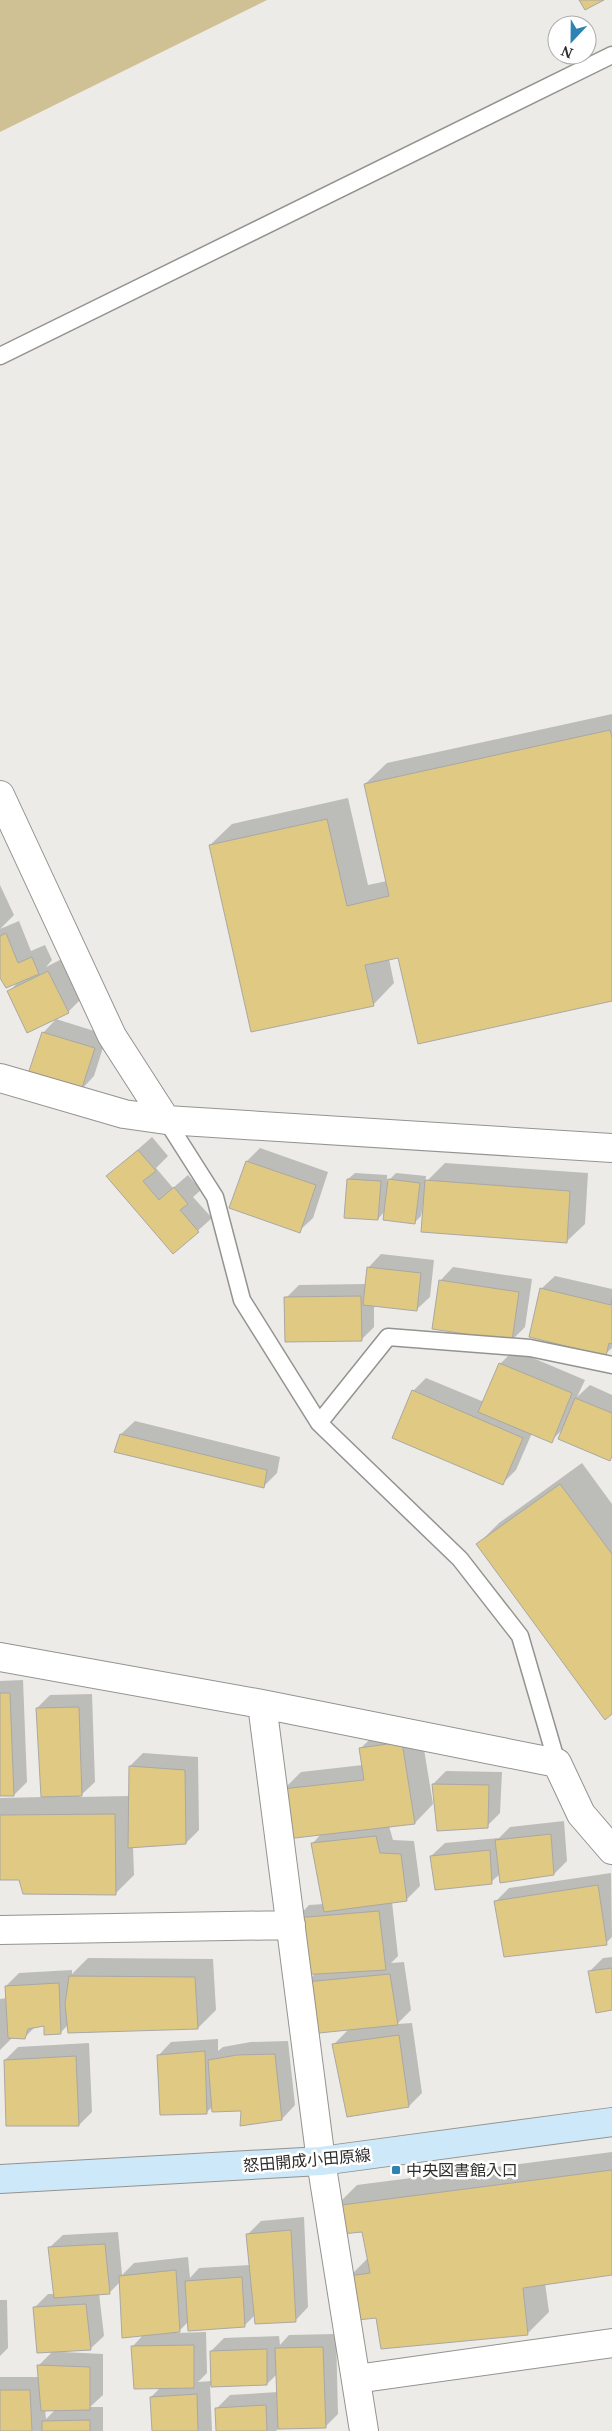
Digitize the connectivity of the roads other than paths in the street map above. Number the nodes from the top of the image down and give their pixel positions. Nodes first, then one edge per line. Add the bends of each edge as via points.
1 (612, 55) edge
2 (0, 356) edge
3 (0, 795) edge
4 (0, 1078) edge
5 (166, 1120) junction
6 (612, 1148) edge
7 (612, 1366) edge
8 (319, 1423) junction
9 (0, 1657) edge
10 (262, 1704) junction
11 (557, 1763) junction
12 (612, 1850) edge
13 (291, 1925) junction
14 (0, 1930) edge
15 (612, 2122) edge
16 (321, 2161) junction
17 (0, 2179) edge
18 (612, 2343) edge
19 (356, 2379) junction
20 (364, 2431) edge

1 - 2 lane
3 - 5 street via 112,1036
4 - 5 street via 124,1114
5 - 6 street
5 - 8 lane via 215,1197 242,1300
7 - 8 lane via 530,1348 388,1337
8 - 11 lane via 460,1559 520,1636
9 - 10 street
10 - 11 street
10 - 13 street
11 - 12 street via 581,1814
13 - 14 street
13 - 16 street
15 - 16 main road, 怒田開成小田原線
16 - 17 main road, 怒田開成小田原線
16 - 19 street
18 - 19 street
19 - 20 street

